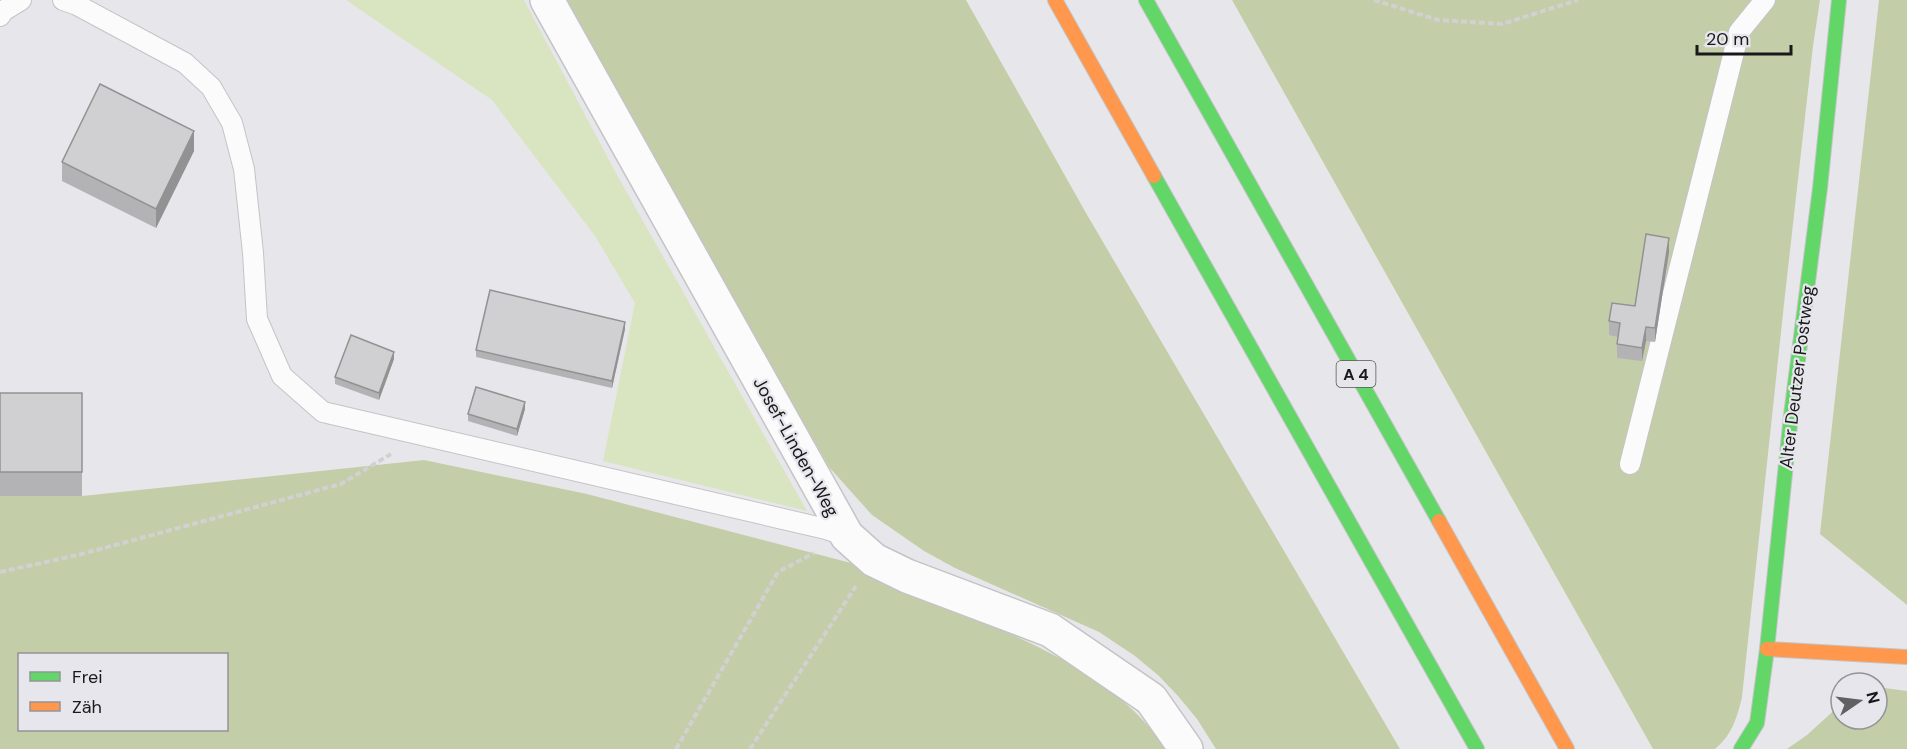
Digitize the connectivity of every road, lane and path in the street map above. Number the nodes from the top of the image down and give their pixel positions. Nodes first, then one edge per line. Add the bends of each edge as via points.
1 (21, 0) edge
2 (63, 0) edge
3 (547, 0) edge
4 (1055, 0) edge
5 (1146, 0) edge
6 (1374, 0) edge
7 (1578, 0) edge
8 (1765, 0) edge
9 (1839, 0) edge
10 (0, 16) edge
11 (423, 436) junction
12 (1630, 464) dead end
13 (847, 536) junction
14 (874, 560) junction
15 (0, 572) edge
16 (1767, 650) junction
17 (1907, 657) edge
18 (676, 749) edge
19 (750, 749) edge
20 (1186, 749) edge
21 (1477, 749) edge
22 (1567, 749) edge
23 (1741, 749) edge

1 - 10 lane
2 - 11 lane via 185,63 211,87 232,123 244,168 257,319 282,376 323,412
3 - 13 street, Josef-Linden-Weg
4 - 21 main road
5 - 22 main road, A 4
6 - 7 path via 1438,20 1502,24
8 - 12 lane via 1739,32
9 - 16 main road, Alter Deutzer Postweg
11 - 13 lane
11 - 15 path via 340,484 78,555
13 - 14 street, Josef-Linden-Weg
13 - 18 path via 778,572
14 - 19 path
14 - 20 street, Josef-Linden-Weg via 1050,630 1151,699
16 - 17 main road
16 - 23 main road, Alter Deutzer Postweg via 1757,723

